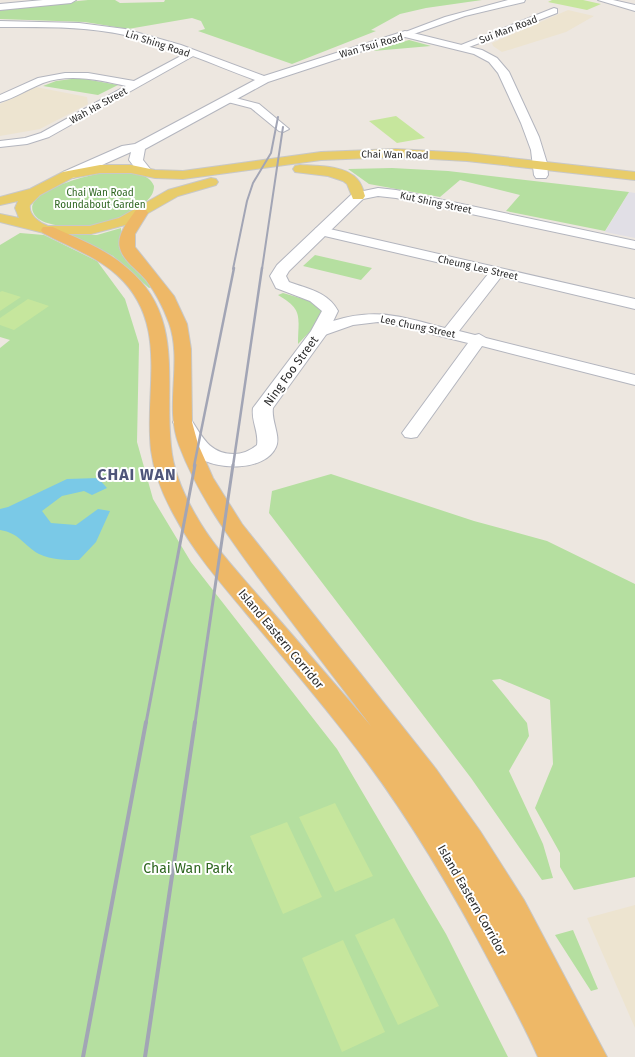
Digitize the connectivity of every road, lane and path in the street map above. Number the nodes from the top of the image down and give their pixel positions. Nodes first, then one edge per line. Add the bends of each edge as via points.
1 (71, 0) edge
2 (521, 0) edge
3 (602, 0) edge
4 (608, 0) edge
5 (0, 7) edge
6 (635, 7) edge
7 (554, 10) dead end
8 (0, 24) edge
9 (483, 29) dead end
10 (498, 33) junction
11 (405, 34) junction
12 (461, 47) junction
13 (192, 53) junction
14 (264, 80) junction
15 (134, 84) junction
16 (0, 99) edge
17 (228, 99) junction
18 (283, 129) dead end
19 (0, 144) edge
20 (139, 147) junction
21 (300, 169) junction
22 (542, 170) junction
23 (149, 172) junction
24 (68, 175) junction
25 (635, 176) edge
26 (635, 186) edge
27 (35, 192) junction
28 (358, 196) junction
29 (162, 199) junction
30 (0, 201) edge
31 (141, 213) junction
32 (0, 218) edge
33 (41, 228) junction
34 (321, 231) junction
35 (635, 245) edge
36 (496, 272) junction
37 (635, 304) edge
38 (319, 332) junction
39 (450, 332) junction
40 (479, 339) junction
41 (635, 380) edge
42 (182, 422) junction
43 (412, 433) dead end
44 (556, 1057) edge
45 (590, 1057) edge

1 - 5 street
2 - 11 street via 487,6
3 - 6 street
4 - 6 street
7 - 10 street, Sui Man Road
8 - 13 street, Lin Shing Road via 77,25 115,30 144,36
9 - 10 street
10 - 12 street, Sui Man Road
11 - 12 street, Wan Tsui Road
11 - 14 street, Wan Tsui Road
12 - 22 street, Wan Tsui Road via 483,54 499,66 537,149
13 - 14 street, Lin Shing Road
13 - 15 street, Wah Ha Street
14 - 17 street, Wan Tsui Road
15 - 16 street via 91,76 61,76 43,80
15 - 19 street, Wah Ha Street via 45,135 27,141
17 - 18 street via 256,106
17 - 20 street, Wan Tsui Road
20 - 23 street via 136,160
20 - 24 street, Wan Tsui Road via 126,149
21 - 22 main road, Chai Wan Road via 346,163 400,162
21 - 28 main road via 329,172 348,178 353,182
21 - 29 main road, Chai Wan Road via 209,182
22 - 23 main road, Chai Wan Road via 431,154 360,153 301,158 201,173
22 - 25 main road, Chai Wan Road
22 - 26 main road, Chai Wan Road
23 - 24 main road, Chai Wan Road via 107,168
23 - 29 main road via 161,181 164,190
24 - 27 main road, Chai Wan Road
27 - 30 main road, Chai Wan Road
27 - 33 main road, Chai Wan Road via 22,208 24,215
28 - 34 street
28 - 35 street, Kut Shing Street via 369,192 396,194
29 - 31 main road, Chai Wan Road
31 - 33 main road, Chai Wan Road via 104,228 73,231
31 - 42 highway via 130,229 127,248 166,296 178,324 182,348
32 - 33 main road, Chai Wan Road
33 - 44 highway, Island Eastern Corridor via 97,254 115,266 140,291 151,307 161,345 160,432 163,459 172,489 190,525 220,566 361,734 397,782 503,953
34 - 36 street, Cheung Lee Street
34 - 38 street via 278,276 282,285 317,298 329,307 330,312
36 - 37 street, Cheung Lee Street
36 - 39 street
38 - 39 street, Lee Chung Street via 346,321 374,317
38 - 42 street, Ning Foo Street via 263,408 261,416 267,443 256,455 235,461 212,457 201,449
39 - 40 street, Lee Chung Street
40 - 41 street, Lee Chung Street
40 - 43 street
42 - 45 highway via 194,458 221,510 426,778 470,841 513,910

